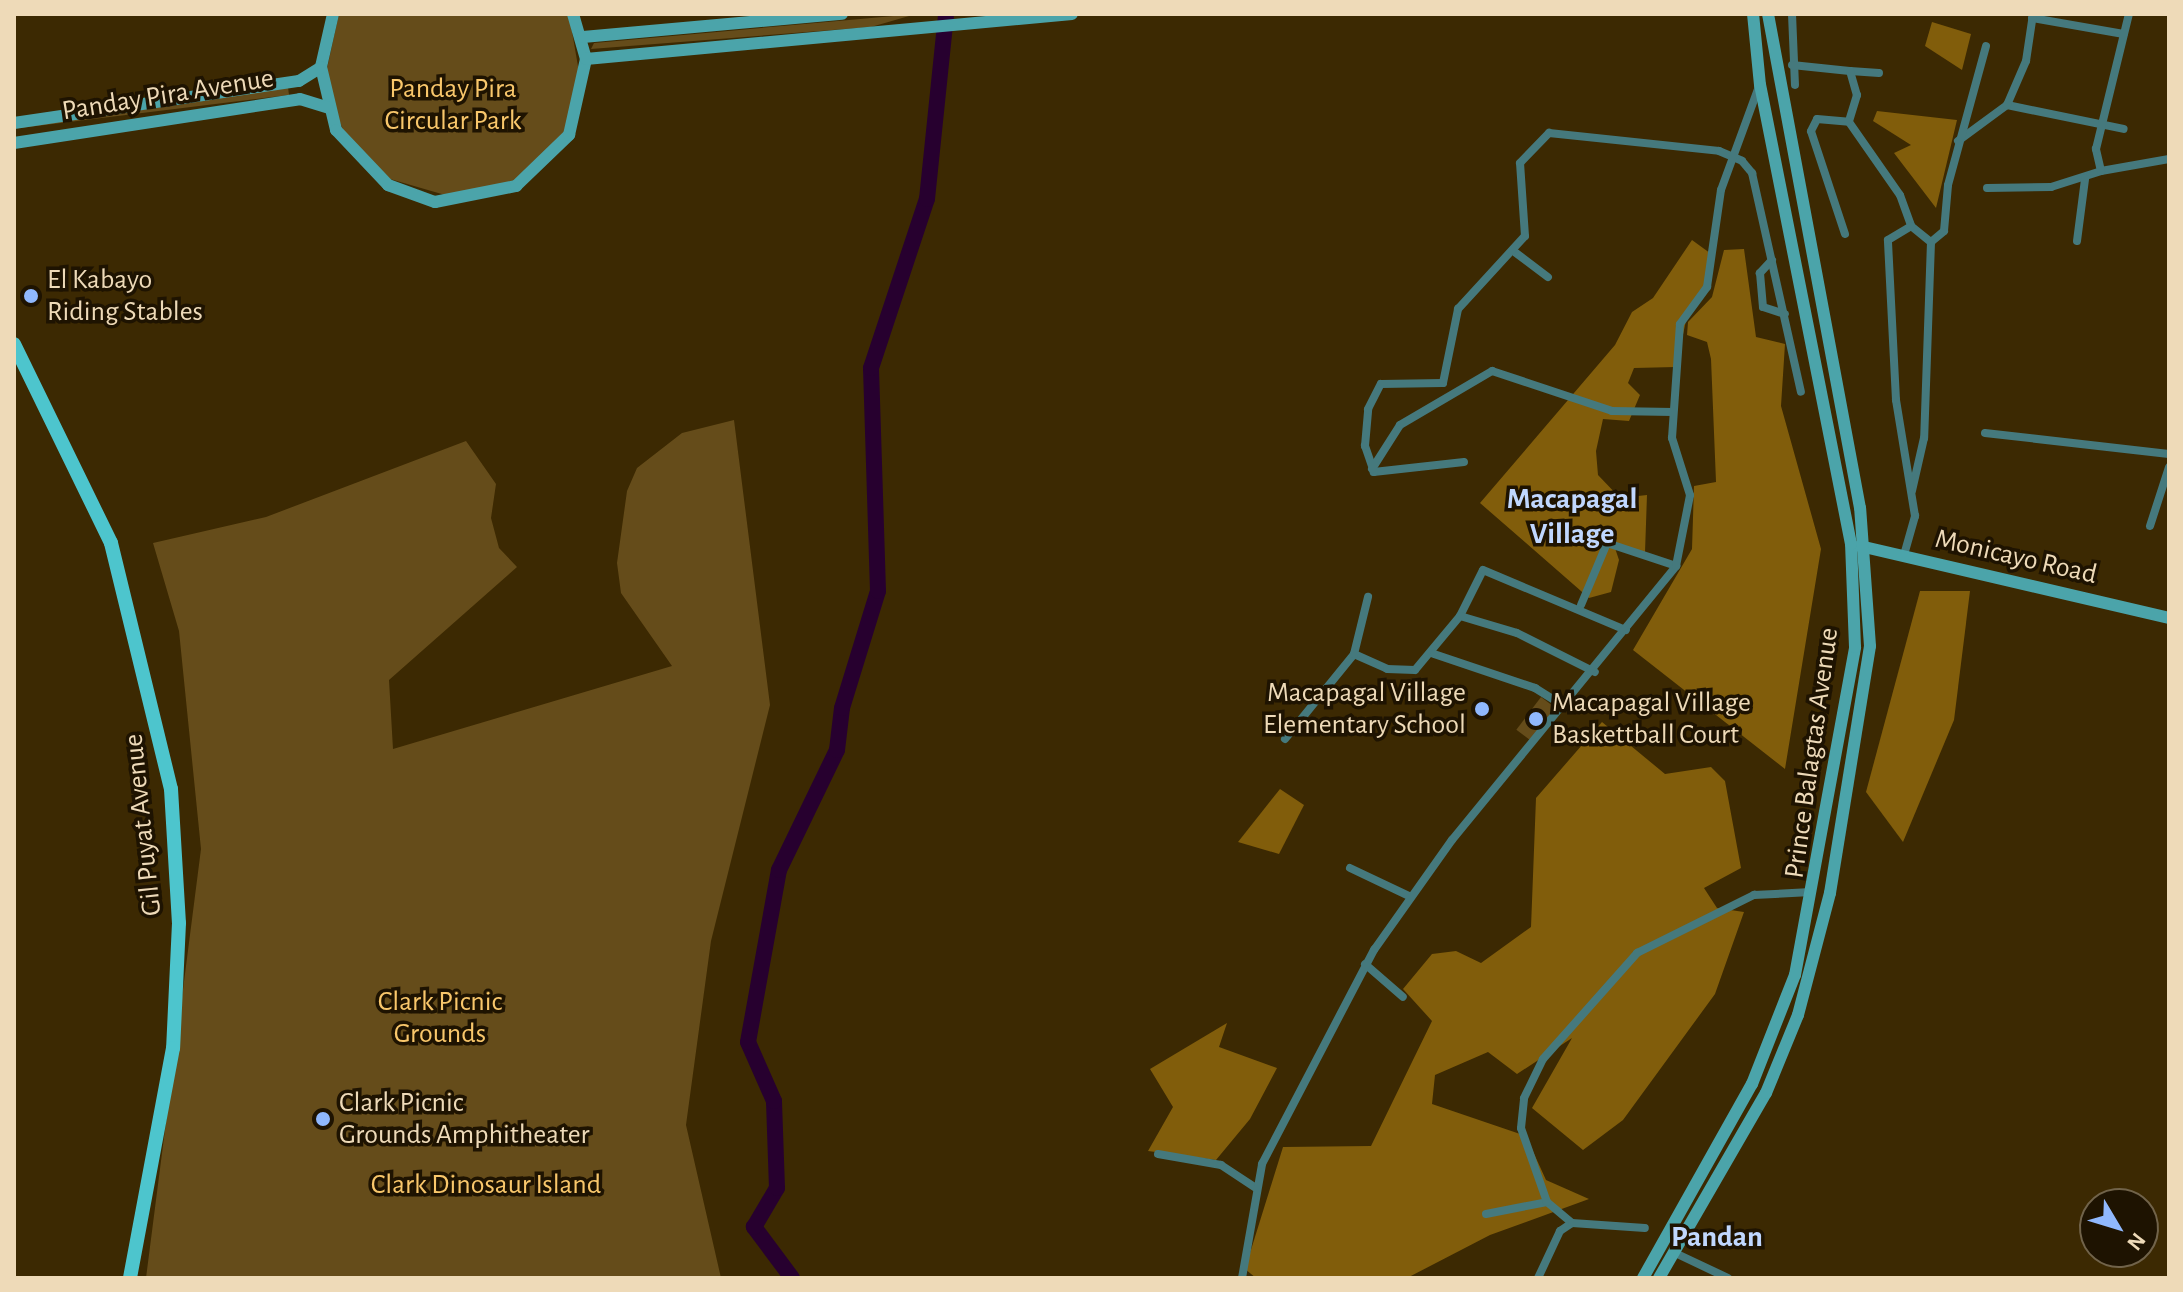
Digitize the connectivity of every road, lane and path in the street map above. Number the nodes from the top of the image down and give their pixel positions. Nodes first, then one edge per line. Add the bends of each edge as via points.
1 (333, 14) edge
2 (573, 14) edge
3 (842, 14) edge
4 (1753, 14) edge
5 (1768, 14) edge
6 (1792, 14) edge
7 (2129, 14) edge
8 (1057, 15) edge
9 (2033, 16) edge
10 (2124, 34) junction
11 (583, 37) junction
12 (1986, 46) dead end
13 (586, 59) junction
14 (1792, 65) junction
15 (321, 67) junction
16 (1850, 71) junction
17 (1879, 73) dead end
18 (1760, 85) junction
19 (1795, 85) dead end
20 (2007, 105) junction
21 (327, 107) junction
22 (1849, 122) junction
23 (14, 123) edge
24 (2104, 126) junction
25 (2124, 129) dead end
26 (1958, 141) junction
27 (14, 143) edge
28 (1731, 154) junction
29 (2169, 159) edge
30 (2101, 171) junction
31 (2085, 179) junction
32 (1987, 188) dead end
33 (1911, 226) junction
34 (1845, 234) dead end
35 (2077, 241) dead end
36 (1931, 242) junction
37 (1516, 253) junction
38 (1772, 260) junction
39 (1548, 277) dead end
40 (1785, 314) junction
41 (14, 344) edge
42 (1801, 392) dead end
43 (1673, 412) junction
44 (1985, 433) dead end
45 (2169, 454) edge
46 (1464, 462) dead end
47 (2169, 467) edge
48 (1372, 469) junction
49 (1912, 491) junction
50 (2150, 526) dead end
51 (1851, 544) junction
52 (1865, 547) junction
53 (1904, 555) junction
54 (1676, 566) junction
55 (1368, 597) dead end
56 (1581, 605) junction
57 (1460, 616) junction
58 (2169, 618) edge
59 (1626, 630) junction
60 (1354, 654) junction
61 (1434, 654) junction
62 (1595, 672) junction
63 (1566, 707) junction
64 (1285, 739) dead end
65 (1350, 868) dead end
66 (1816, 891) junction
67 (1409, 896) junction
68 (1365, 964) junction
69 (1403, 997) dead end
70 (1158, 1154) dead end
71 (1256, 1188) junction
72 (1547, 1202) junction
73 (1486, 1214) dead end
74 (1572, 1223) junction
75 (1645, 1228) dead end
76 (1673, 1252) junction
77 (130, 1278) edge
78 (1242, 1278) edge
79 (1538, 1278) edge
80 (1643, 1278) edge
81 (1659, 1278) edge
82 (1728, 1278) edge

1 - 15 main road
2 - 11 main road
3 - 11 main road
4 - 18 main road, Prince Balagtas Avenue
5 - 52 main road, Prince Balagtas Avenue
6 - 14 street
7 - 10 street
8 - 13 main road
9 - 10 street
9 - 20 street
10 - 24 street
11 - 13 main road
12 - 26 street
13 - 21 main road via 580,108 554,156 516,186 477,199 435,202 388,185 350,152
14 - 16 street
14 - 19 street
15 - 21 main road
15 - 23 main road, Panday Pira Avenue via 299,81
16 - 17 street
16 - 22 street via 1857,95
18 - 28 street
18 - 51 main road, Prince Balagtas Avenue
20 - 24 street
20 - 26 street
21 - 27 main road, Panday Pira Avenue via 300,99
22 - 33 street via 1900,195
22 - 34 street via 1817,119 1811,131
24 - 25 street
24 - 30 street via 2096,149
26 - 36 street via 1944,231
28 - 37 street via 1549,133 1520,163 1528,226
28 - 38 street via 1752,173
28 - 43 street via 1707,287 1680,324
29 - 30 street
30 - 31 street
31 - 32 street
31 - 35 street
33 - 36 street
33 - 49 street via 1888,240 1896,400
36 - 49 street via 1924,438
37 - 39 street
37 - 48 street via 1458,309 1443,383 1375,388 1365,433
38 - 40 street
38 - 40 street via 1760,273 1763,307
40 - 42 street
41 - 77 main road, Gil Puyat Avenue via 111,543 171,789 179,938 173,1048
43 - 48 street via 1612,411 1492,371 1400,425
43 - 54 street via 1677,464 1690,495
44 - 45 street
46 - 48 street
47 - 50 street
49 - 53 street via 1915,516
51 - 52 main road, Monicayo Road
51 - 66 main road, Prince Balagtas Avenue via 1855,647
52 - 53 main road, Monicayo Road
52 - 76 main road, Prince Balagtas Avenue via 1866,688 1809,979 1766,1093
53 - 58 main road, Monicayo Road
54 - 56 street via 1607,543
54 - 59 street
55 - 60 street
56 - 57 street via 1479,570
56 - 59 street
57 - 61 street
57 - 62 street via 1517,633
59 - 62 street
60 - 61 street via 1403,671
60 - 64 street
61 - 63 street via 1535,688
62 - 63 street
63 - 67 street
65 - 67 street
66 - 72 street via 1754,895 1637,953 1576,1017 1524,1098 1521,1128
66 - 80 main road, Prince Balagtas Avenue via 1795,975 1752,1084
67 - 68 street
68 - 69 street
68 - 71 street via 1285,1116
70 - 71 street via 1221,1165
71 - 78 street
72 - 73 street
72 - 74 street
74 - 75 street
74 - 79 street via 1560,1231
76 - 81 main road, Prince Balagtas Avenue
76 - 82 street

